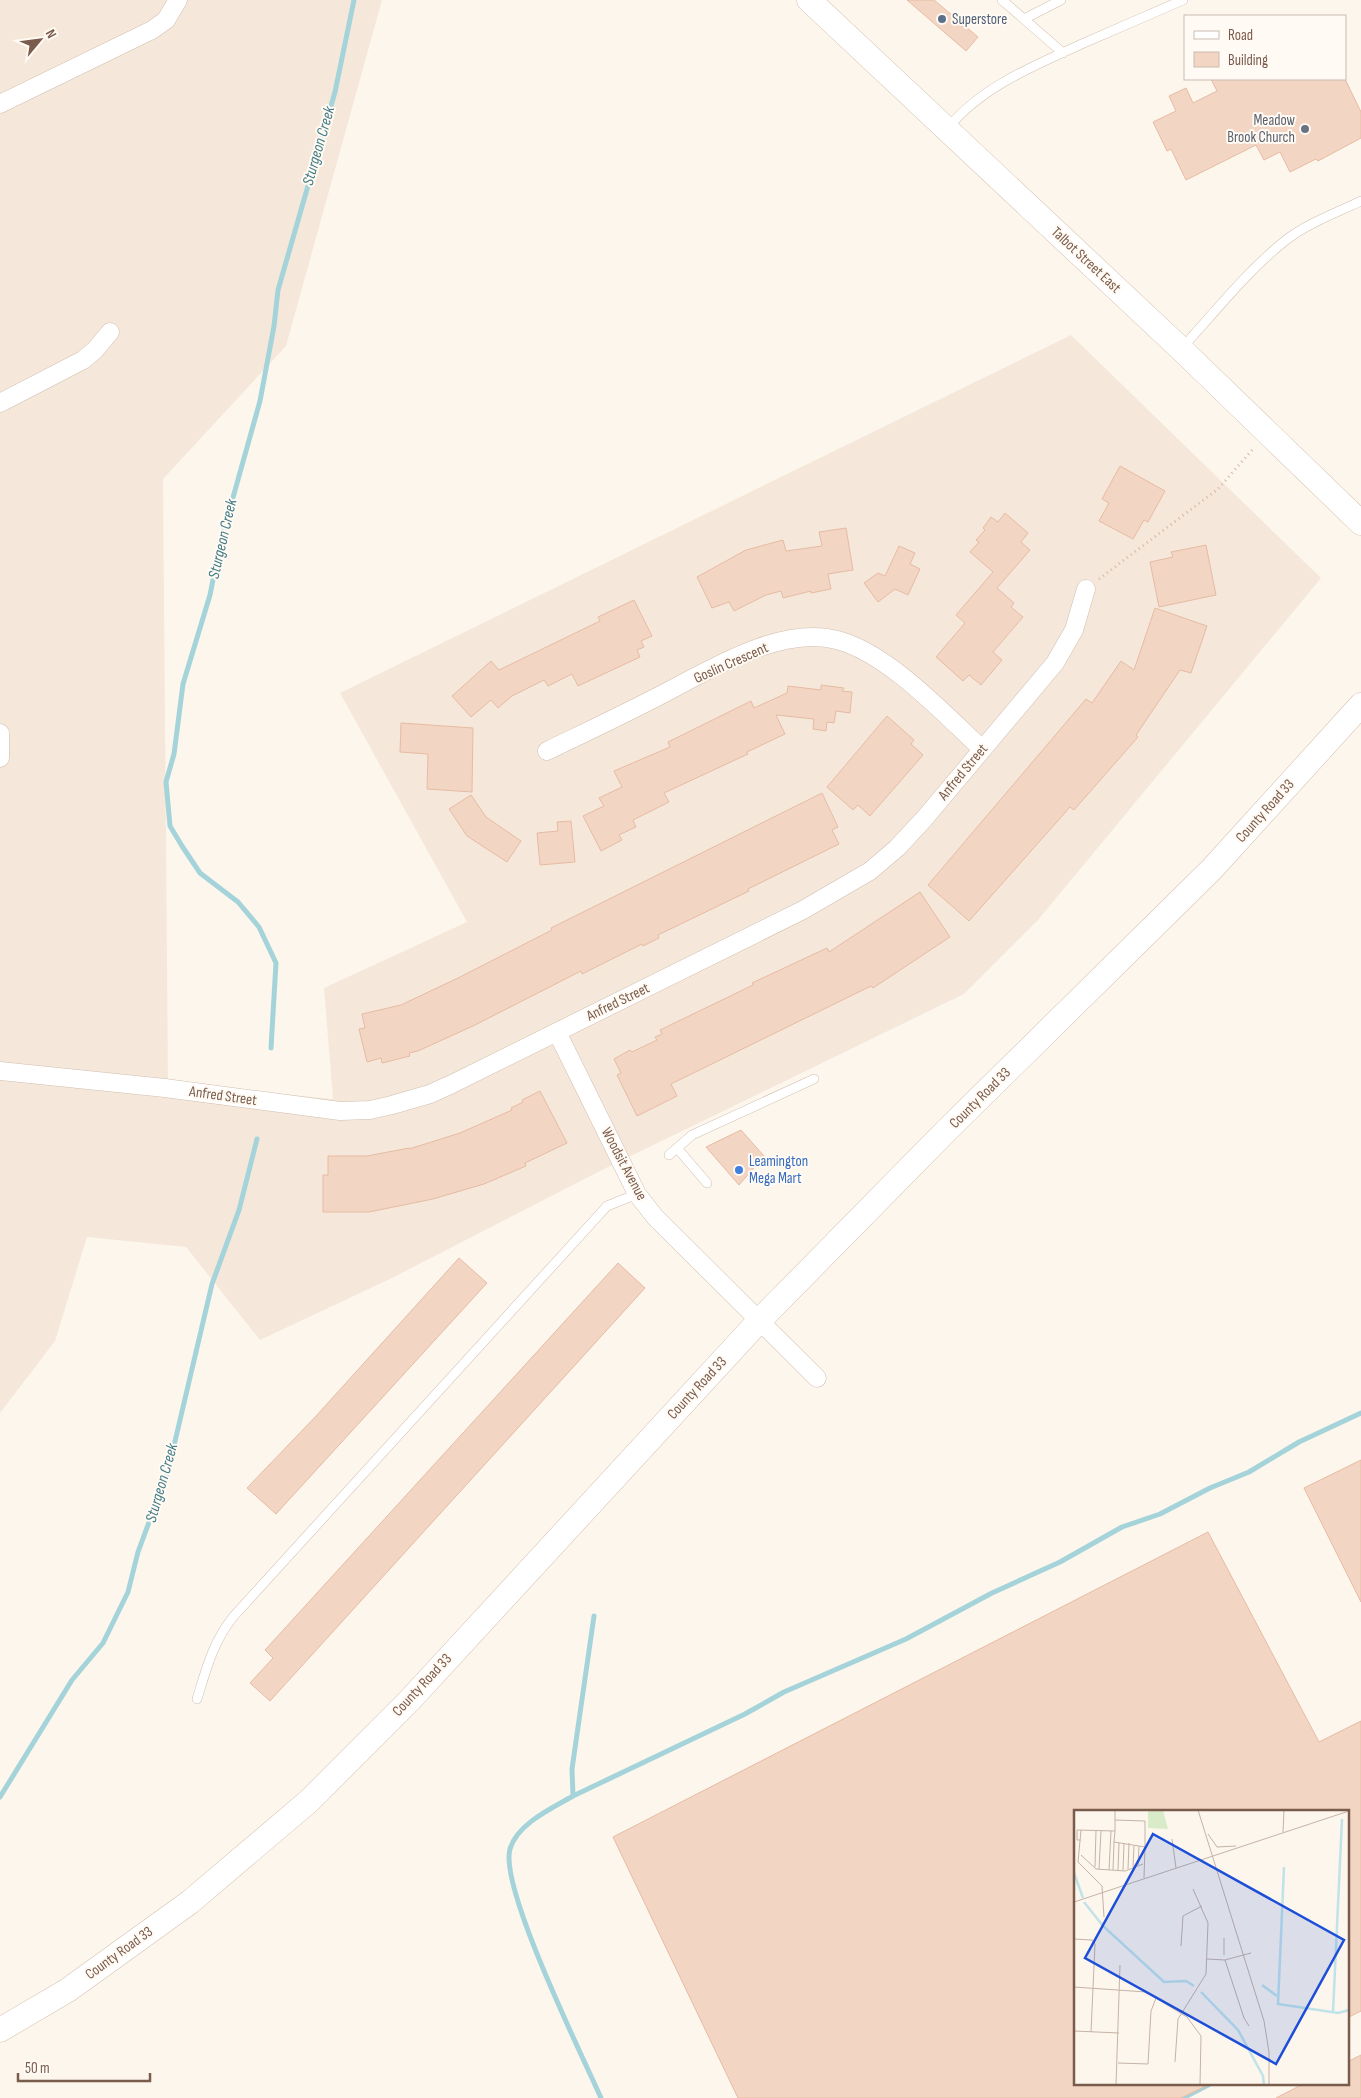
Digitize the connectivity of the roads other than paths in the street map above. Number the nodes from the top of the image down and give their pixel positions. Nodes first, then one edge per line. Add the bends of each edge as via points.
1 (178, 0) edge
2 (809, 0) edge
3 (1002, 0) edge
4 (1061, 0) edge
5 (1183, 0) edge
6 (1024, 19) junction
7 (1064, 52) junction
8 (0, 104) edge
9 (946, 129) junction
10 (1361, 201) edge
11 (110, 332) dead end
12 (1181, 348) junction
13 (0, 403) edge
14 (1361, 523) edge
15 (1086, 589) road end
16 (1361, 705) edge
17 (0, 733) edge
18 (982, 749) junction
19 (547, 750) dead end
20 (0, 758) edge
21 (557, 1032) junction
22 (0, 1071) edge
23 (814, 1079) dead end
24 (677, 1148) junction
25 (669, 1155) dead end
26 (707, 1183) dead end
27 (638, 1194) junction
28 (759, 1320) junction
29 (817, 1378) dead end
30 (197, 1699) dead end
31 (0, 2030) edge

1 - 8 street via 166,20 152,30
2 - 9 main road, Talbot Street East
3 - 6 lane
4 - 6 lane
5 - 7 lane
6 - 7 lane
7 - 9 lane via 981,95
9 - 12 main road, Talbot Street East
10 - 12 lane via 1288,239
11 - 13 street via 84,360
12 - 14 main road, Talbot Street East
15 - 18 street, Anfred Street via 1074,630 1055,663
16 - 28 main road, County Road 33 via 1212,869
17 - 20 street
18 - 19 street, Goslin Crescent via 917,689 874,656 837,640 809,637 776,643 738,657
18 - 21 street, Anfred Street via 912,833 884,860 852,883 646,990
21 - 22 street, Anfred Street via 430,1094 370,1110 340,1111
21 - 27 street, Woodsit Avenue
23 - 24 lane via 692,1135
24 - 25 lane
24 - 26 lane
27 - 28 street, Woodsit Avenue via 655,1217
27 - 30 lane via 607,1206 233,1617 213,1648
28 - 29 street, Woodsit Avenue
28 - 31 main road, County Road 33 via 409,1701 309,1802 190,1902 68,1990

